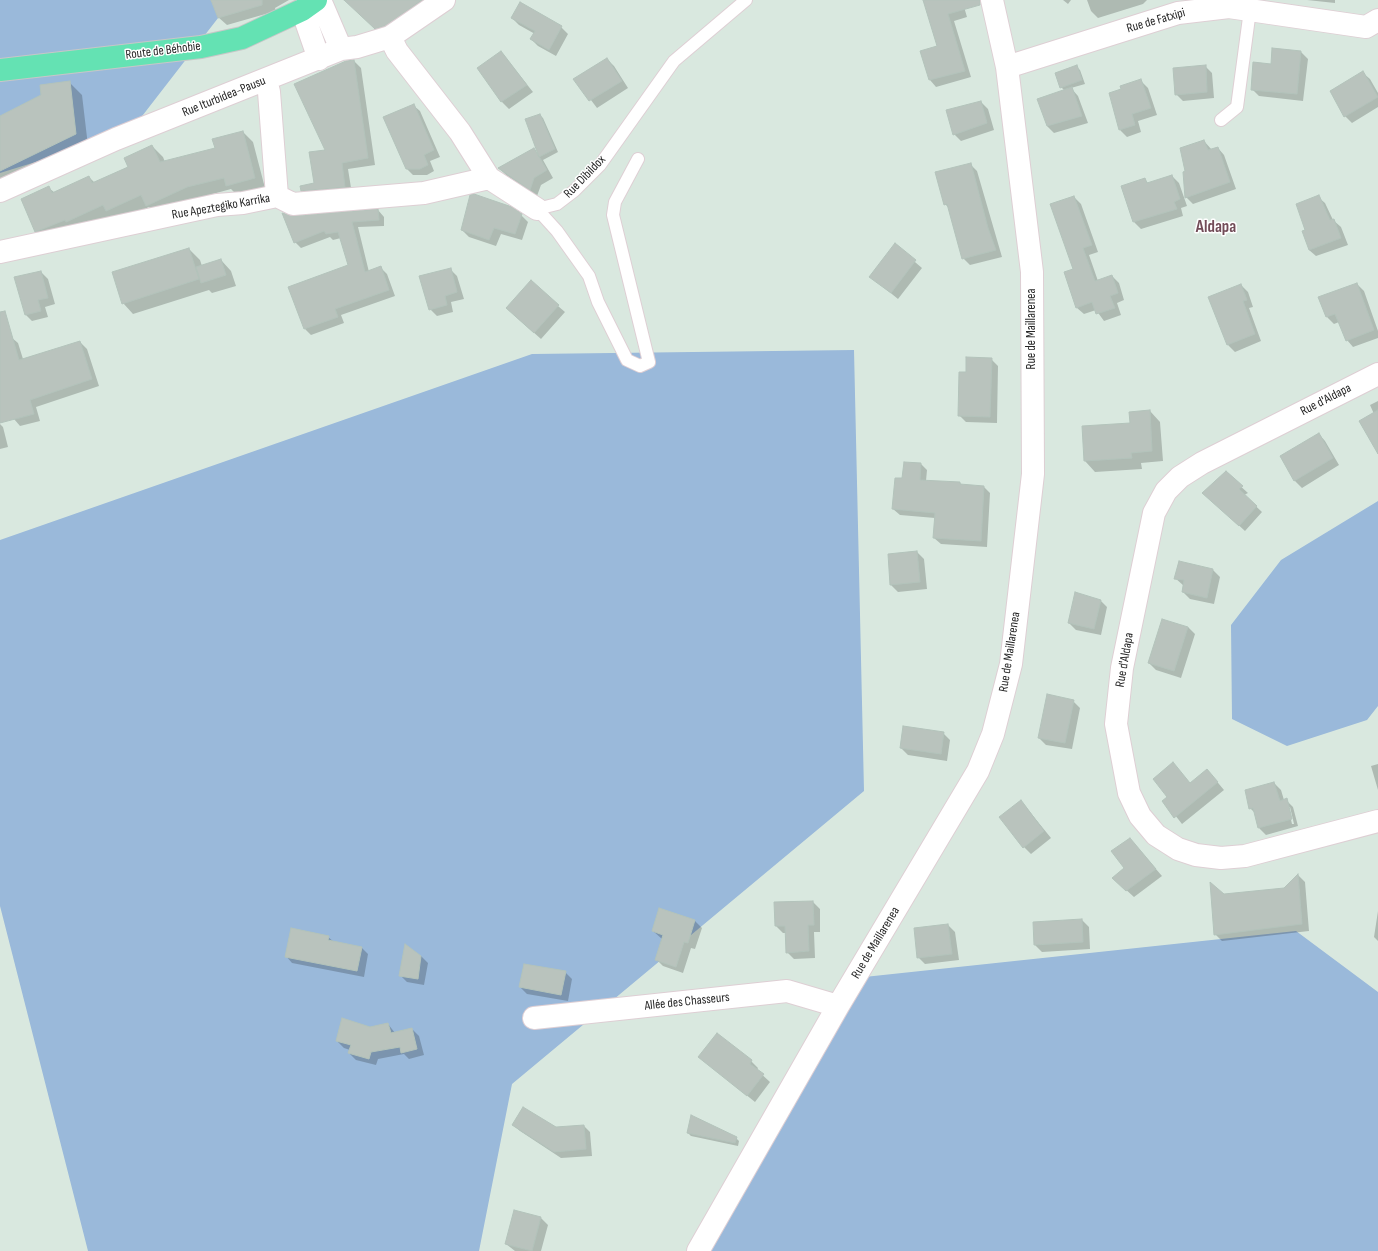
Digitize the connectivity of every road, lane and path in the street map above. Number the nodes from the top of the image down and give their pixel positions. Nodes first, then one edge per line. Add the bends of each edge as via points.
1 (444, 0) edge
2 (746, 0) edge
3 (992, 0) edge
4 (313, 3) edge
5 (1250, 10) junction
6 (1378, 20) edge
7 (393, 44) junction
8 (341, 49) junction
9 (319, 59) junction
10 (1007, 67) junction
11 (0, 70) edge
12 (266, 80) junction
13 (1221, 120) dead end
14 (638, 159) dead end
15 (489, 178) junction
16 (0, 191) edge
17 (277, 196) junction
18 (537, 209) junction
19 (0, 252) edge
20 (1378, 374) edge
21 (1378, 821) edge
22 (838, 1006) junction
23 (534, 1018) dead end
24 (698, 1251) edge

1 - 7 street, Rue Iturbidea-Pausu
2 - 18 lane, Rue Dibildox via 674,61 600,165 574,192 557,204
3 - 10 street, Rue de Maillarenea
4 - 8 street
4 - 9 street
4 - 11 main road, Route de Béhobie via 242,38 201,47
5 - 6 street, Rue de Fatxipi via 1366,27
5 - 10 street, Rue de Fatxipi via 1229,7 1178,13
5 - 13 lane via 1237,107
7 - 8 street, Rue Iturbidea-Pausu
7 - 15 street via 460,132
8 - 9 street, Rue Iturbidea-Pausu
9 - 12 street, Rue Iturbidea-Pausu
10 - 22 street, Rue de Maillarenea via 1032,272 1033,474 1011,664 993,734 978,771
12 - 16 street, Rue Iturbidea-Pausu via 116,139
12 - 17 street
14 - 18 lane via 615,202 612,215 649,362 640,366 627,360 598,302 589,276 557,231
15 - 17 street, Rue Apeztegiko Karrika via 424,193 293,204
15 - 18 street
17 - 19 street, Rue Apeztegiko Karrika via 243,204 217,205
20 - 21 street, Rue d'Aldapa via 1202,463 1180,477 1166,491 1154,512 1122,668 1116,724 1129,793 1140,816 1156,835 1178,850 1221,858 1245,856
22 - 23 street, Allée des Chasseurs via 787,991
22 - 24 street, Rue de Maillarenea

